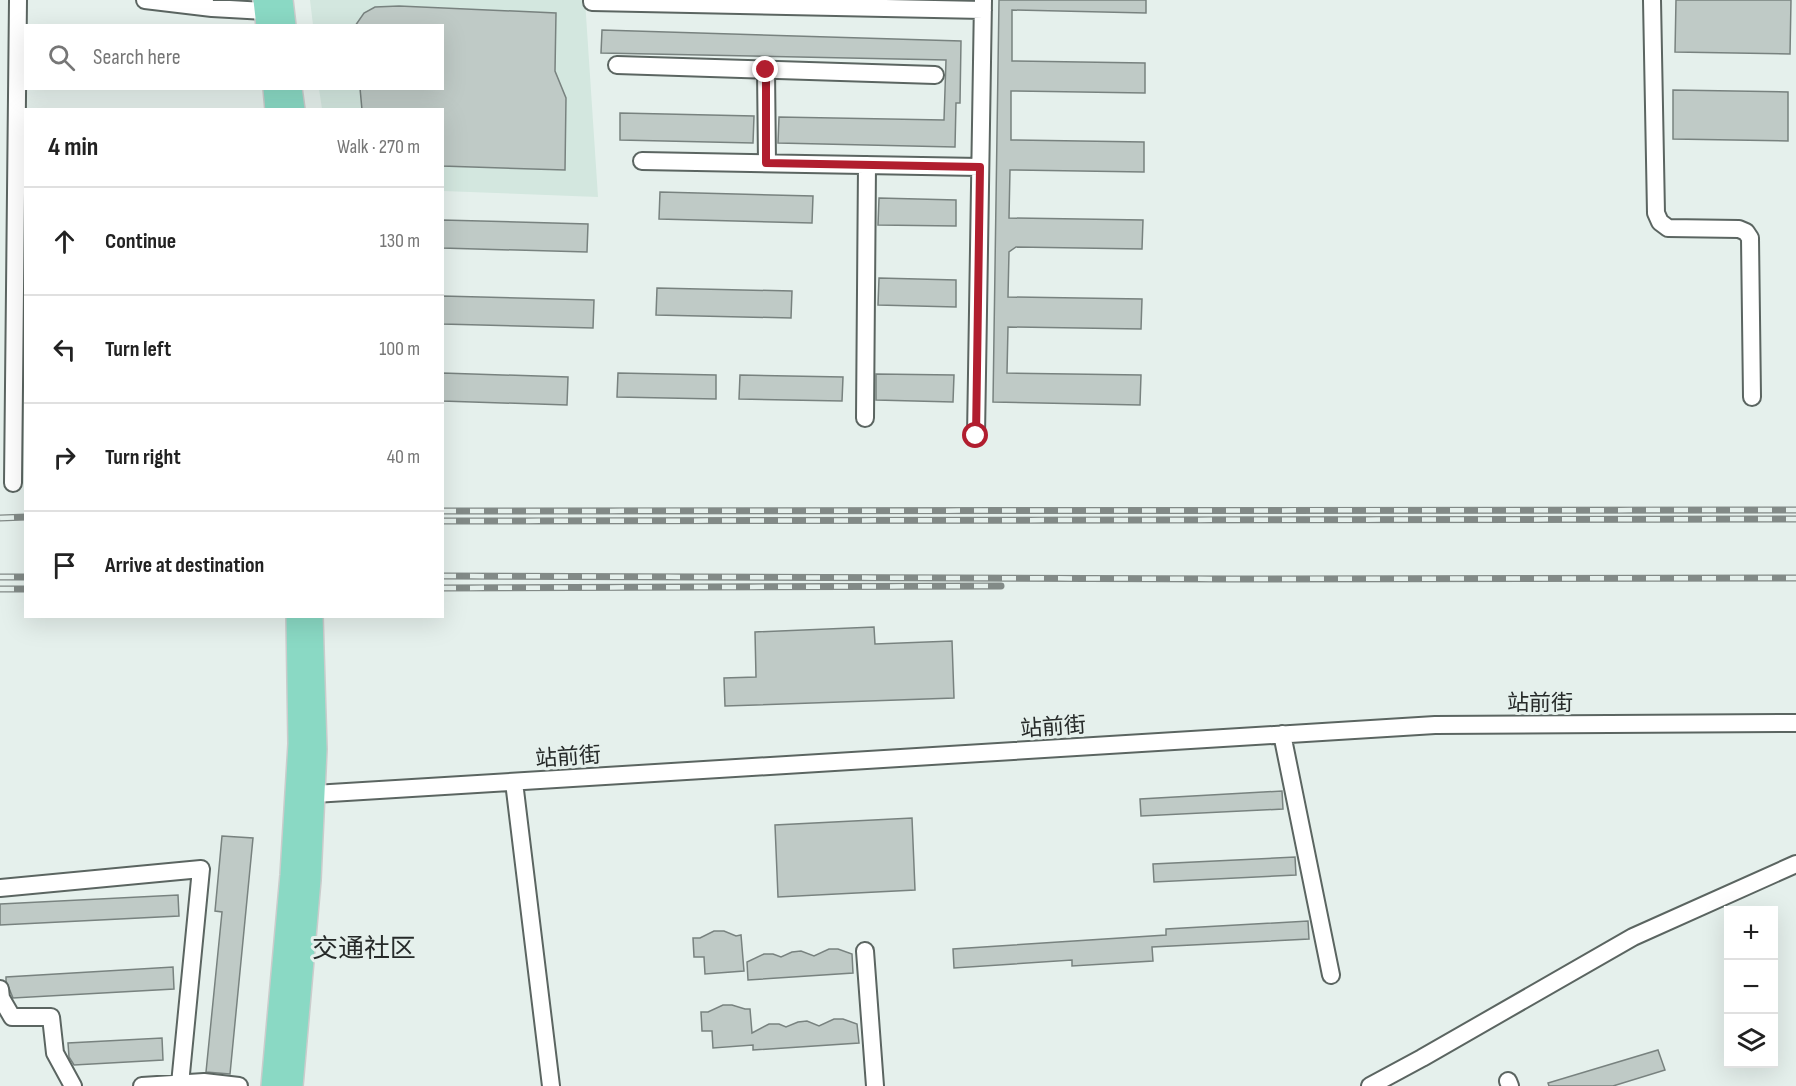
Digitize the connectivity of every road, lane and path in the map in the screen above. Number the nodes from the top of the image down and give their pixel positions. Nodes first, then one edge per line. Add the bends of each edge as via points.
1 (18, 0) edge
2 (145, 0) edge
3 (592, 0) edge
4 (1652, 0) edge
5 (783, 3) edge
6 (983, 5) edge
7 (270, 9) edge
8 (283, 24) edge
9 (617, 65) dead end
10 (766, 70) junction
11 (935, 75) dead end
12 (274, 90) edge
13 (291, 90) edge
14 (276, 108) edge
15 (294, 108) edge
16 (642, 161) dead end
17 (766, 163) junction
18 (867, 165) junction
19 (980, 167) junction
20 (1752, 397) dead end
21 (865, 418) dead end
22 (976, 436) dead end
23 (13, 483) dead end
24 (297, 618) edge
25 (312, 618) edge
26 (1796, 723) edge
27 (1282, 734) junction
28 (514, 782) junction
29 (314, 794) junction
30 (1796, 864) edge
31 (0, 888) edge
32 (865, 951) dead end
33 (1331, 975) dead end
34 (0, 989) edge
35 (180, 1084) junction
36 (73, 1086) edge
37 (142, 1086) edge
38 (239, 1086) edge
39 (272, 1086) edge
40 (292, 1086) edge
41 (551, 1086) edge
42 (875, 1086) edge
43 (1370, 1086) edge

1 - 23 street
2 - 7 street via 212,8
3 - 5 street
4 - 20 street via 1656,213 1668,228 1739,230 1750,238
5 - 6 street
6 - 19 street
7 - 8 main road
9 - 10 street
10 - 11 street
10 - 17 street
12 - 14 main road
13 - 15 main road
16 - 17 street
17 - 18 street
18 - 19 street
18 - 21 street
19 - 22 street
24 - 39 main road via 298,756
25 - 29 main road
26 - 27 street, 站前街 via 1435,725
27 - 28 street, 站前街
27 - 33 street
28 - 29 street, 站前街
28 - 41 street
29 - 40 main road
30 - 43 street via 1633,937
31 - 35 street via 201,869
32 - 42 street
34 - 36 street via 12,1017 51,1017 55,1053
35 - 37 street
35 - 38 street

